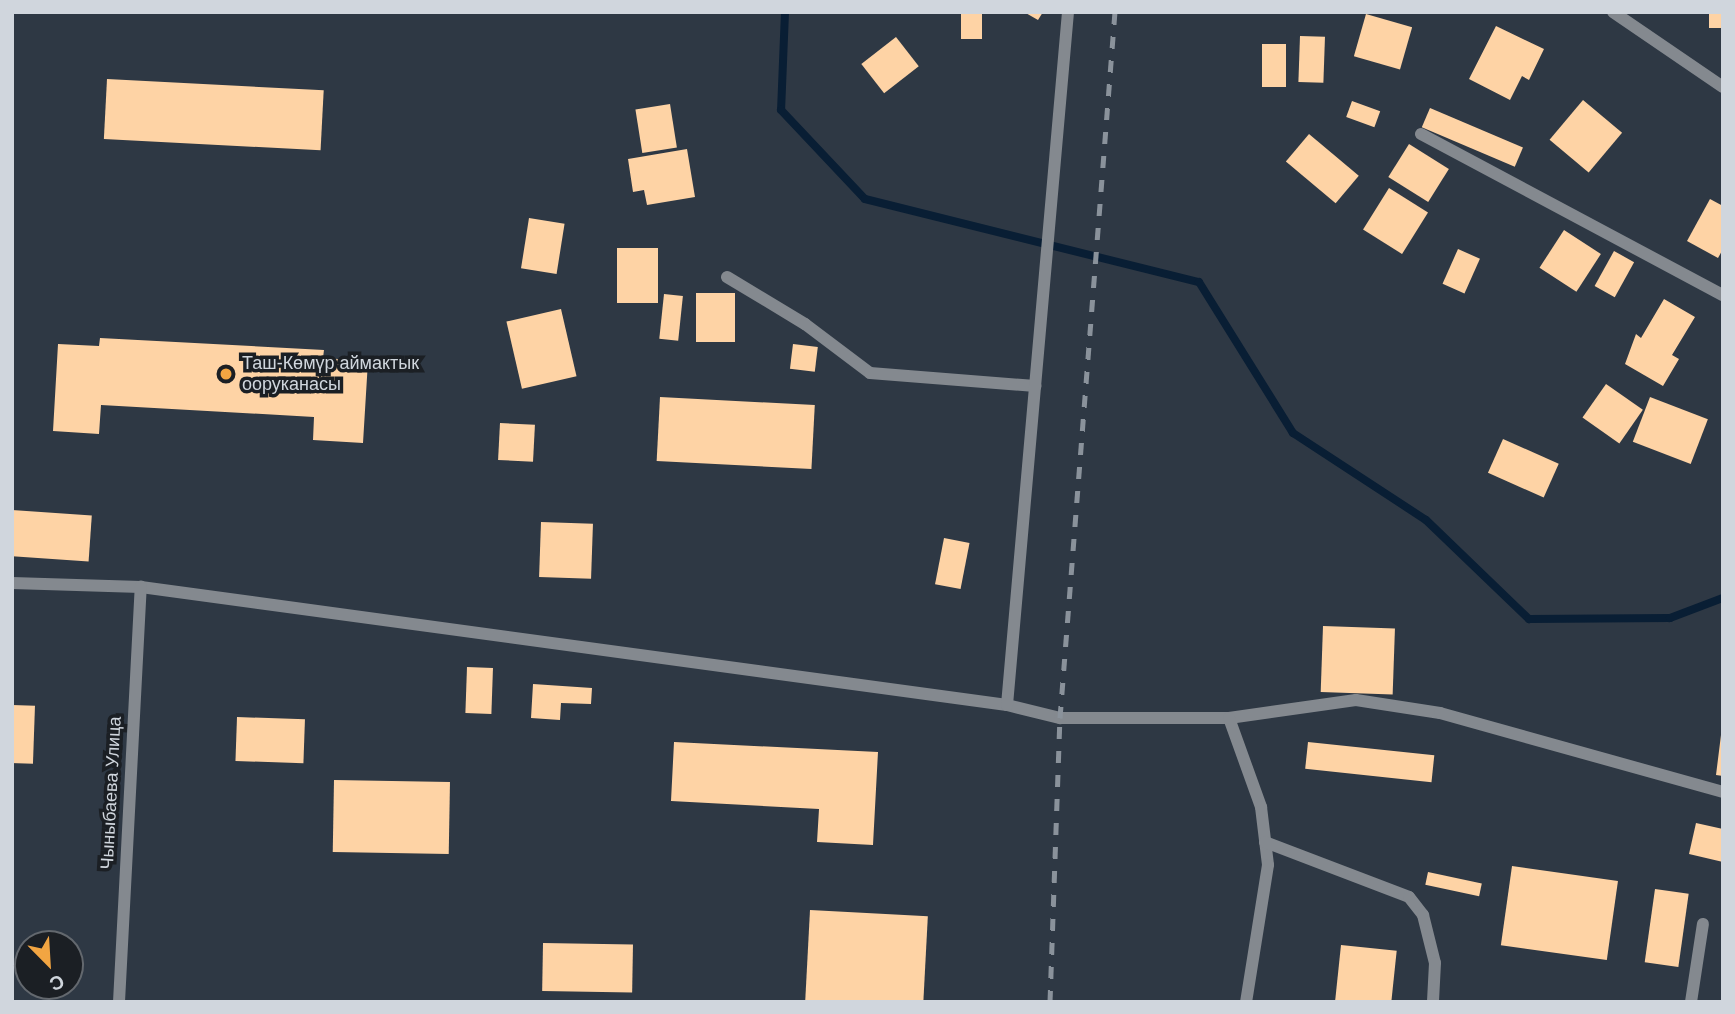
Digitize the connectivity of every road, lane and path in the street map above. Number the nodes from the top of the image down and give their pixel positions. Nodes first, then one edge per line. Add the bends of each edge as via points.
1 (1068, 12) edge
2 (1613, 12) edge
3 (1723, 87) edge
4 (1421, 134) dead end
5 (727, 277) dead end
6 (1723, 295) edge
7 (1035, 386) junction
8 (12, 583) edge
9 (141, 587) junction
10 (1007, 705) junction
11 (1229, 718) junction
12 (1723, 792) edge
13 (1265, 842) junction
14 (1703, 924) dead end
15 (118, 1002) edge
16 (1246, 1002) edge
17 (1433, 1002) edge
18 (1691, 1002) edge

1 - 7 street
2 - 3 street
4 - 6 street
5 - 7 street via 805,324 870,373
7 - 10 street
8 - 9 street
9 - 10 street
9 - 15 street, Чыныбаева Улица
10 - 11 street via 1060,718
11 - 12 street via 1356,700 1440,713
11 - 13 street via 1261,807
13 - 16 street via 1268,865
13 - 17 street via 1409,897 1423,915 1435,963
14 - 18 street

